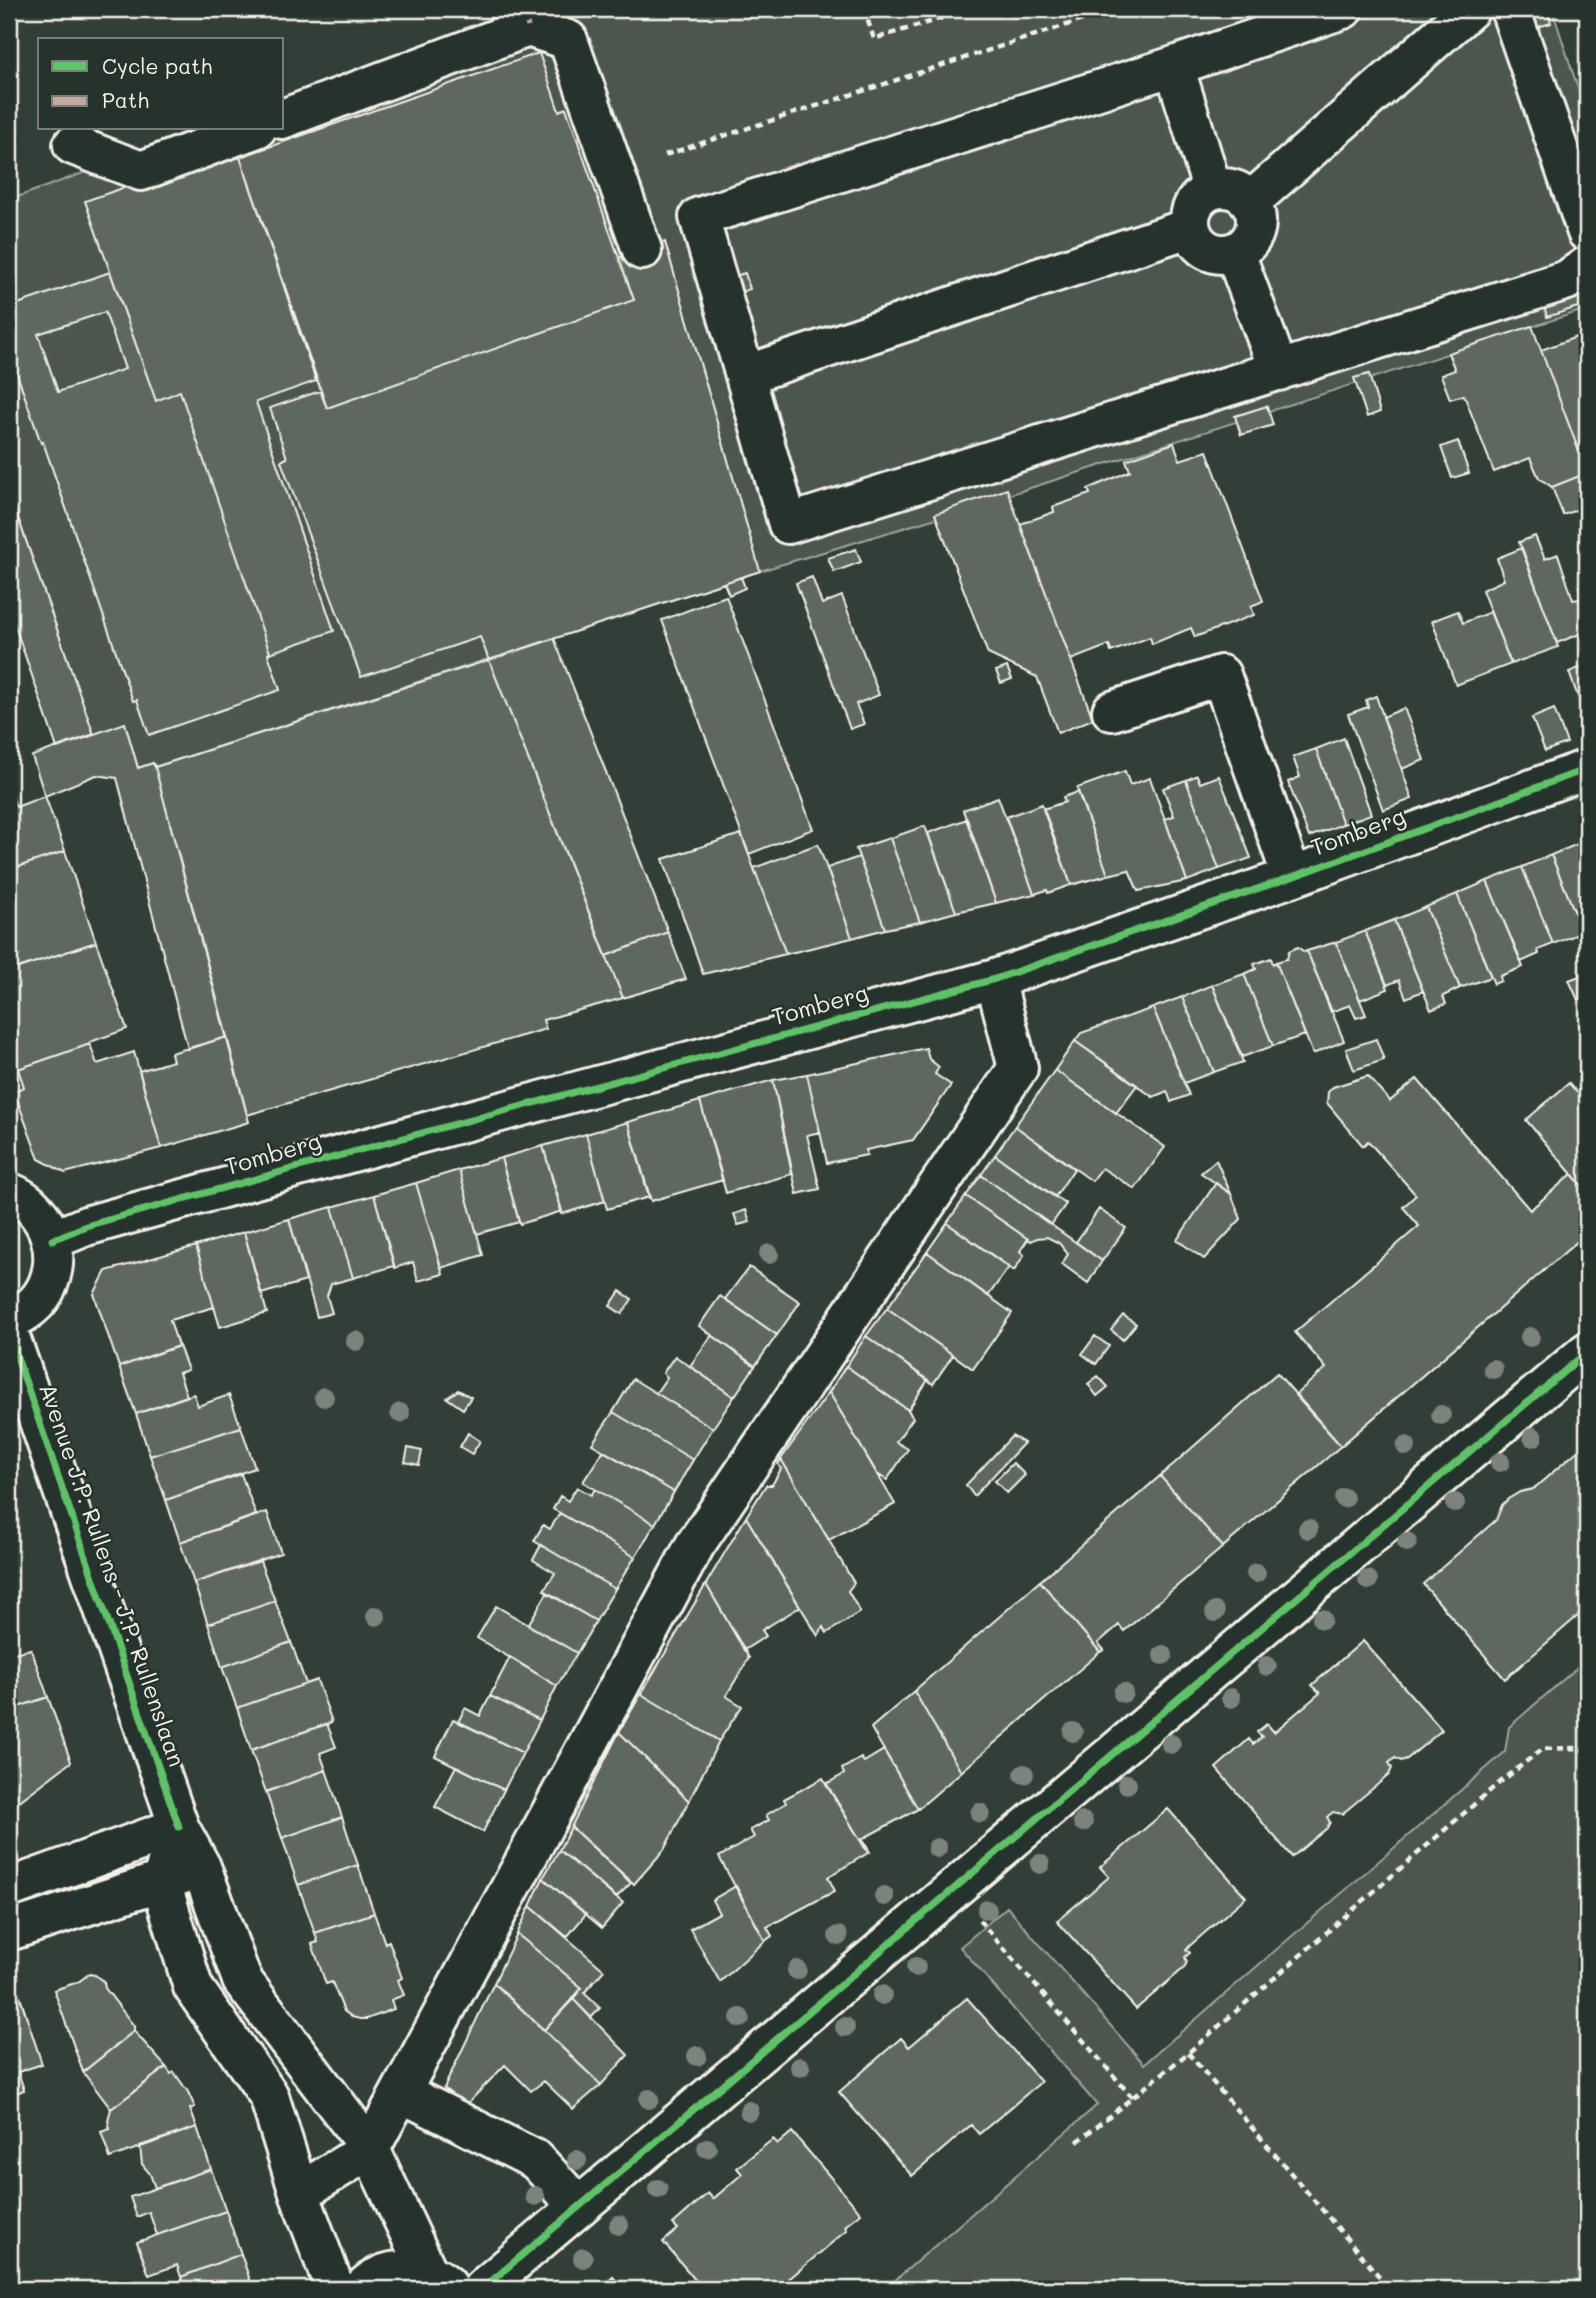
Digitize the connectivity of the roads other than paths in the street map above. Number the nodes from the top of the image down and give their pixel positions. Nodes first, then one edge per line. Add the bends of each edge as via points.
1 (1343, 9) edge
2 (1470, 9) edge
3 (1510, 9) edge
4 (1174, 66) junction
5 (284, 118) edge
6 (252, 130) edge
7 (73, 145) dead end
8 (1212, 188) junction
9 (1251, 201) junction
10 (1189, 228) junction
11 (1587, 232) edge
12 (642, 250) dead end
13 (1235, 253) junction
14 (1587, 267) edge
15 (1279, 371) junction
16 (745, 375) junction
17 (1112, 711) dead end
18 (1587, 769) edge
19 (1292, 877) junction
20 (995, 979) junction
21 (9, 1192) edge
22 (52, 1240) junction
23 (9, 1321) edge
24 (9, 1334) edge
25 (1587, 1352) edge
26 (179, 1827) junction
27 (201, 1867) junction
28 (161, 1882) junction
29 (9, 1888) edge
30 (9, 1931) edge
31 (402, 2093) junction
32 (370, 2149) junction
33 (299, 2193) junction
34 (579, 2207) junction
35 (440, 2282) edge
36 (335, 2289) edge
37 (362, 2289) edge
38 (482, 2289) edge

1 - 4 street
2 - 9 street
3 - 11 street
4 - 8 street
4 - 16 street via 699,217
5 - 12 street via 528,27 568,40
6 - 7 street via 141,171
8 - 9 street via 1237,190
8 - 10 street via 1193,204
9 - 13 street via 1257,222 1250,241
10 - 13 street via 1195,242 1217,255
10 - 16 street
13 - 15 street
14 - 15 street via 1567,280
15 - 16 street via 788,524
17 - 19 street via 1221,676
18 - 19 street, Tomberg
19 - 20 street, Tomberg
20 - 22 street, Tomberg via 383,1143 86,1226
20 - 31 street via 1018,1068 695,1545
21 - 22 street via 33,1207
22 - 23 street via 54,1261 49,1281 39,1299
24 - 26 street, Avenue J.P. Rullens - J.P. Rullenslaan
25 - 34 street
26 - 27 street, Avenue J.P. Rullens - J.P. Rullenslaan
26 - 28 street
26 - 29 street
27 - 28 street
27 - 32 street, Avenue J.P. Rullens - J.P. Rullenslaan via 242,1980
28 - 30 street
28 - 33 street via 193,1987 269,2096
31 - 32 street
31 - 34 street via 536,2160
32 - 33 street
32 - 35 street, Avenue J.P. Rullens - J.P. Rullenslaan
33 - 36 street
34 - 38 street
35 - 37 street via 413,2270 396,2271

